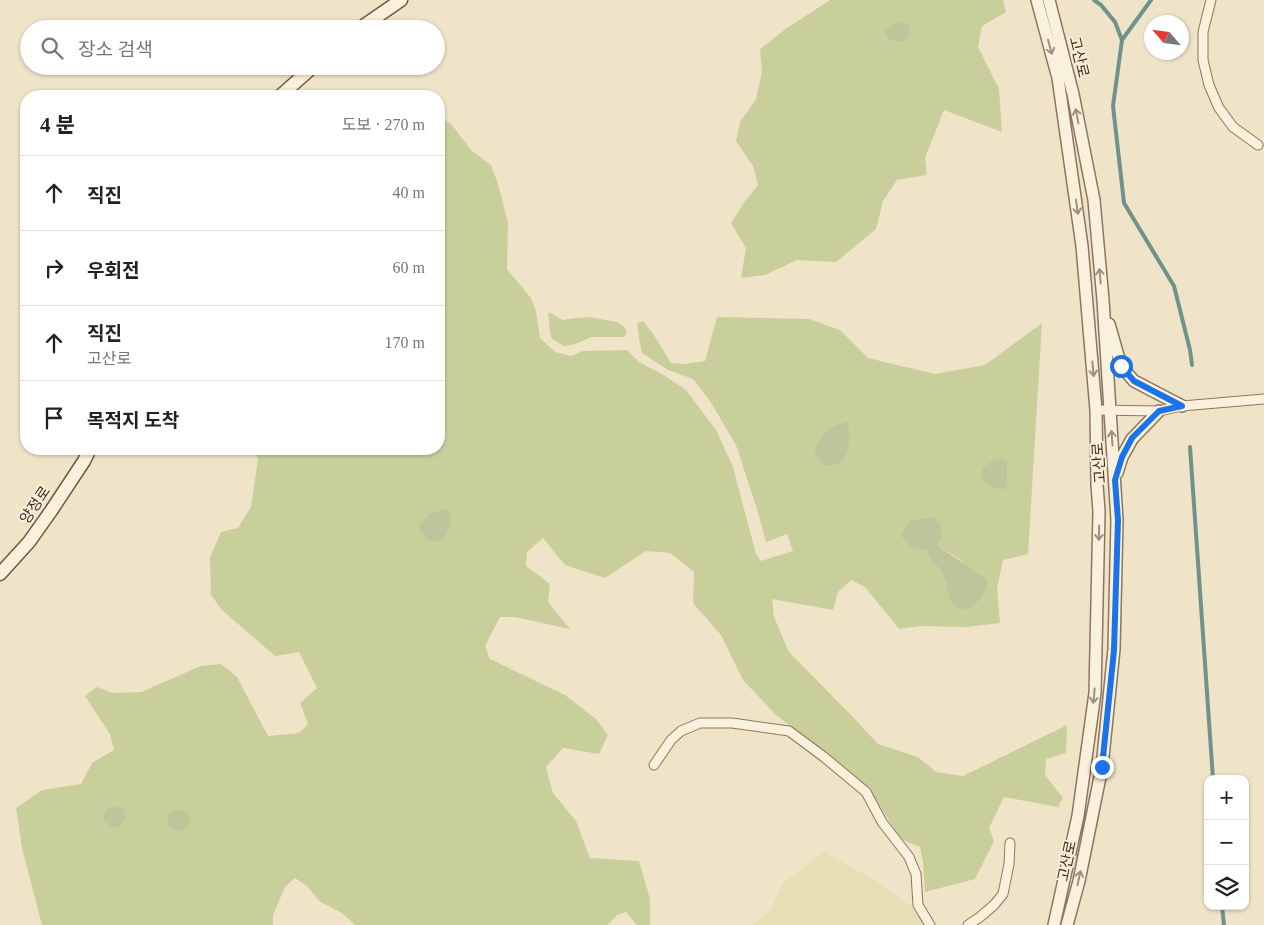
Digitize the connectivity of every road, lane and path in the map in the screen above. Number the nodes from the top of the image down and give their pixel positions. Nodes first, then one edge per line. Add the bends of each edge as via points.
1 (401, 0) edge
2 (1037, 0) edge
3 (1049, 0) edge
4 (1211, 0) edge
5 (372, 20) edge
6 (304, 75) edge
7 (287, 90) edge
8 (1258, 145) dead end
9 (1102, 300) junction
10 (1264, 399) edge
11 (1182, 406) junction
12 (1096, 410) junction
13 (1110, 410) junction
14 (1159, 411) junction
15 (87, 455) edge
16 (1115, 480) junction
17 (0, 574) edge
18 (654, 765) dead end
19 (1010, 842) dead end
20 (930, 925) edge
21 (968, 925) edge
22 (1054, 925) edge
23 (1067, 925) edge

1 - 5 main road
2 -> 12 street, 고산로 via 1058,78 1082,246
9 -> 3 street, 고산로 via 1094,200 1073,94
4 - 8 street via 1203,32 1203,60 1209,85 1233,128
6 - 7 main road
9 - 11 street via 1121,366 1134,381
9 - 13 street, 고산로
10 - 11 street
11 - 14 street
12 - 13 street
12 -> 22 street, 고산로 via 1099,511 1095,693 1078,816
13 - 14 street
16 -> 13 street, 고산로
14 - 16 street via 1132,438
15 - 17 main road, 양정로 via 35,534
23 -> 16 street, 고산로 via 1102,767 1114,650 1118,520
18 - 20 street via 671,740 681,731 700,723 732,723 789,731 866,792 882,822 909,857 916,874 918,905
19 - 21 street via 1003,894

